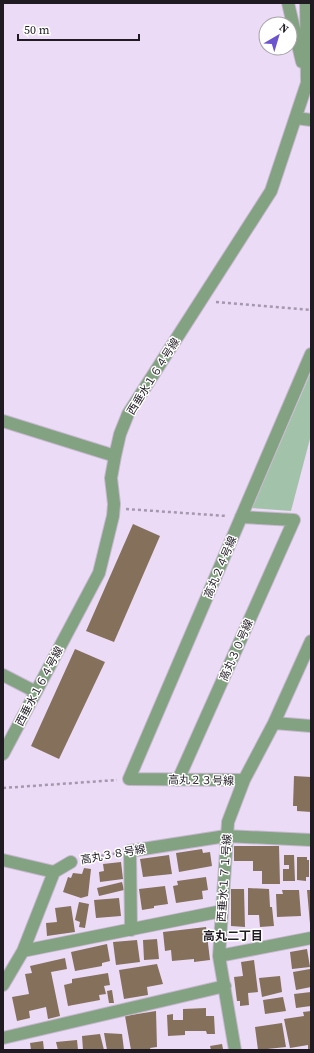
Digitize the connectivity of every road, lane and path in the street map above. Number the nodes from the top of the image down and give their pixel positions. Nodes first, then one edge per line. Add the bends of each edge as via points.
1 (288, 3) edge
2 (306, 3) edge
3 (307, 83) junction
4 (296, 118) junction
5 (311, 120) edge
6 (201, 300) junction
7 (311, 310) edge
8 (311, 354) edge
9 (3, 421) edge
10 (115, 456) junction
11 (114, 508) junction
12 (241, 517) junction
13 (311, 641) edge
14 (3, 675) edge
15 (36, 692) junction
16 (274, 724) junction
17 (311, 726) edge
18 (3, 754) edge
19 (130, 779) junction
20 (178, 780) junction
21 (244, 780) junction
22 (3, 788) edge
23 (226, 836) junction
24 (311, 840) edge
25 (130, 851) junction
26 (3, 860) edge
27 (71, 862) joint
28 (54, 872) junction
29 (222, 911) junction
30 (131, 930) junction
31 (311, 938) edge
32 (23, 951) junction
33 (219, 956) junction
34 (3, 985) edge
35 (225, 986) junction
36 (3, 1038) edge
37 (235, 1050) edge

1 - 3 street
2 - 3 street, 西垂水１６４号線
3 - 4 street, 西垂水１６４号線
4 - 5 street
4 - 6 street, 西垂水１６４号線 via 271,190
6 - 7 path
6 - 10 street, 西垂水１６４号線 via 128,414
8 - 12 street, 高丸２４号線
9 - 10 street
10 - 11 street, 西垂水１６４号線 via 111,478
11 - 12 path
11 - 15 street, 西垂水１６４号線 via 99,572
12 - 19 street, 高丸２４号線
12 - 20 street, 高丸３０号線 via 294,520
13 - 16 street, 高丸２３号線
14 - 15 street
15 - 18 street, 西垂水１６４号線
16 - 17 street
16 - 21 street, 高丸２３号線
19 - 20 street, 高丸２３号線
19 - 22 path
20 - 21 street, 高丸２３号線
21 - 23 street, 西垂水１７１号線 via 228,822
23 - 24 street, 高丸３８号線
23 - 25 street, 高丸３８号線
23 - 29 street, 西垂水１７１号線
25 - 27 path, 高丸３８号線
25 - 30 street
26 - 28 street
27 - 28 street, 高丸３８号線
28 - 32 street
29 - 30 street
29 - 33 street, 西垂水１７１号線
30 - 32 street
31 - 33 street
32 - 34 street
33 - 35 street, 西垂水１７１号線
35 - 36 street
35 - 37 street, 西垂水１７１号線

